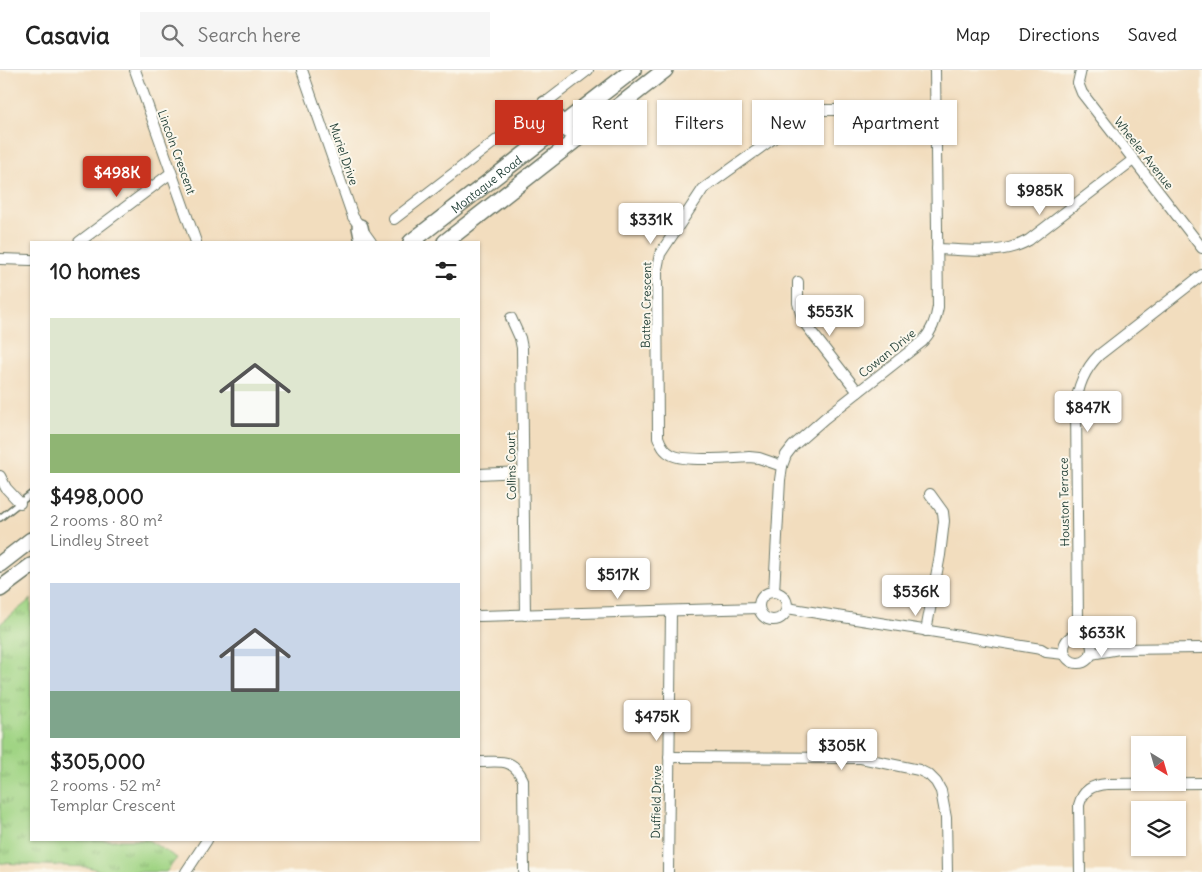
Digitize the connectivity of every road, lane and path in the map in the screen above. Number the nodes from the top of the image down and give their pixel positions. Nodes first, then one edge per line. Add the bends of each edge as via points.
1 (135, 70) edge
2 (302, 70) edge
3 (588, 70) edge
4 (633, 70) edge
5 (666, 70) edge
6 (935, 70) edge
7 (1081, 70) edge
8 (550, 100) edge
9 (627, 100) edge
10 (936, 100) edge
11 (834, 110) edge
12 (563, 124) edge
13 (563, 126) edge
14 (573, 137) edge
15 (495, 142) edge
16 (573, 142) edge
17 (536, 145) edge
18 (936, 145) edge
19 (1133, 160) junction
20 (171, 173) junction
21 (394, 219) dead end
22 (360, 227) junction
23 (80, 241) edge
24 (196, 241) edge
25 (363, 241) edge
26 (370, 241) edge
27 (412, 241) edge
28 (446, 241) edge
29 (1202, 248) edge
30 (937, 249) junction
31 (0, 259) edge
32 (30, 260) edge
33 (1202, 275) edge
34 (798, 282) dead end
35 (511, 318) dead end
36 (858, 392) junction
37 (782, 466) junction
38 (523, 472) junction
39 (480, 474) edge
40 (0, 476) edge
41 (930, 494) dead end
42 (30, 495) edge
43 (20, 503) junction
44 (0, 518) edge
45 (30, 541) edge
46 (0, 564) edge
47 (30, 567) edge
48 (0, 589) edge
49 (774, 592) junction
50 (759, 608) junction
51 (788, 608) junction
52 (671, 611) junction
53 (525, 615) junction
54 (480, 616) edge
55 (926, 631) junction
56 (1076, 635) junction
57 (1091, 648) junction
58 (1202, 648) edge
59 (1064, 649) junction
60 (670, 757) junction
61 (480, 762) edge
62 (1202, 783) edge
63 (206, 841) edge
64 (186, 872) edge
65 (524, 872) edge
66 (668, 872) edge
67 (947, 872) edge
68 (1080, 872) edge

1 - 20 street, Lincoln Crescent
2 - 22 street, Muriel Drive via 353,217
3 - 8 street
4 - 12 main road, Montague Road
5 - 9 main road, Montague Road
6 - 10 street, Cowan Drive
7 - 19 street, Wheeler Avenue via 1078,78 1080,89
11 - 37 street, Batten Crescent via 814,111 806,115 703,189 660,254 657,269 658,437 661,445 679,458 759,458
13 - 14 main road
15 - 21 street
16 - 28 main road, Montague Road
17 - 27 main road, Montague Road
18 - 30 street, Cowan Drive
19 - 29 street, Wheeler Avenue
19 - 30 street via 1019,246 1002,250
20 - 23 street
20 - 24 street, Lincoln Crescent
22 - 25 main road
22 - 26 street, Muriel Drive
30 - 36 street, Cowan Drive via 938,307 929,334
31 - 32 street
33 - 56 street, Houston Terrace via 1099,355 1078,389
34 - 36 street via 798,303 803,321
35 - 38 street, Collins Court via 522,348
36 - 37 street, Cowan Drive via 801,438 786,455
37 - 49 street, Cowan Drive
38 - 39 street
38 - 53 street, Collins Court
40 - 43 street
41 - 55 street via 943,512 944,521
42 - 43 lane
43 - 44 lane
45 - 46 main road
47 - 48 main road
49 - 50 street via 761,599
49 - 51 street via 785,598
50 - 51 street via 762,615 771,620 782,618
50 - 52 street
51 - 55 street
52 - 53 street
52 - 60 street, Duffield Drive
53 - 54 street
55 - 59 street via 1041,649
56 - 57 street via 1085,636
56 - 59 street via 1069,638
57 - 58 street
57 - 59 street via 1086,661 1076,664 1070,662
60 - 66 street, Duffield Drive
60 - 67 street via 861,758 918,770 929,775 941,791 946,818
61 - 65 street via 507,762 520,771 524,780
62 - 68 street via 1107,784 1089,789 1079,805
63 - 64 street

